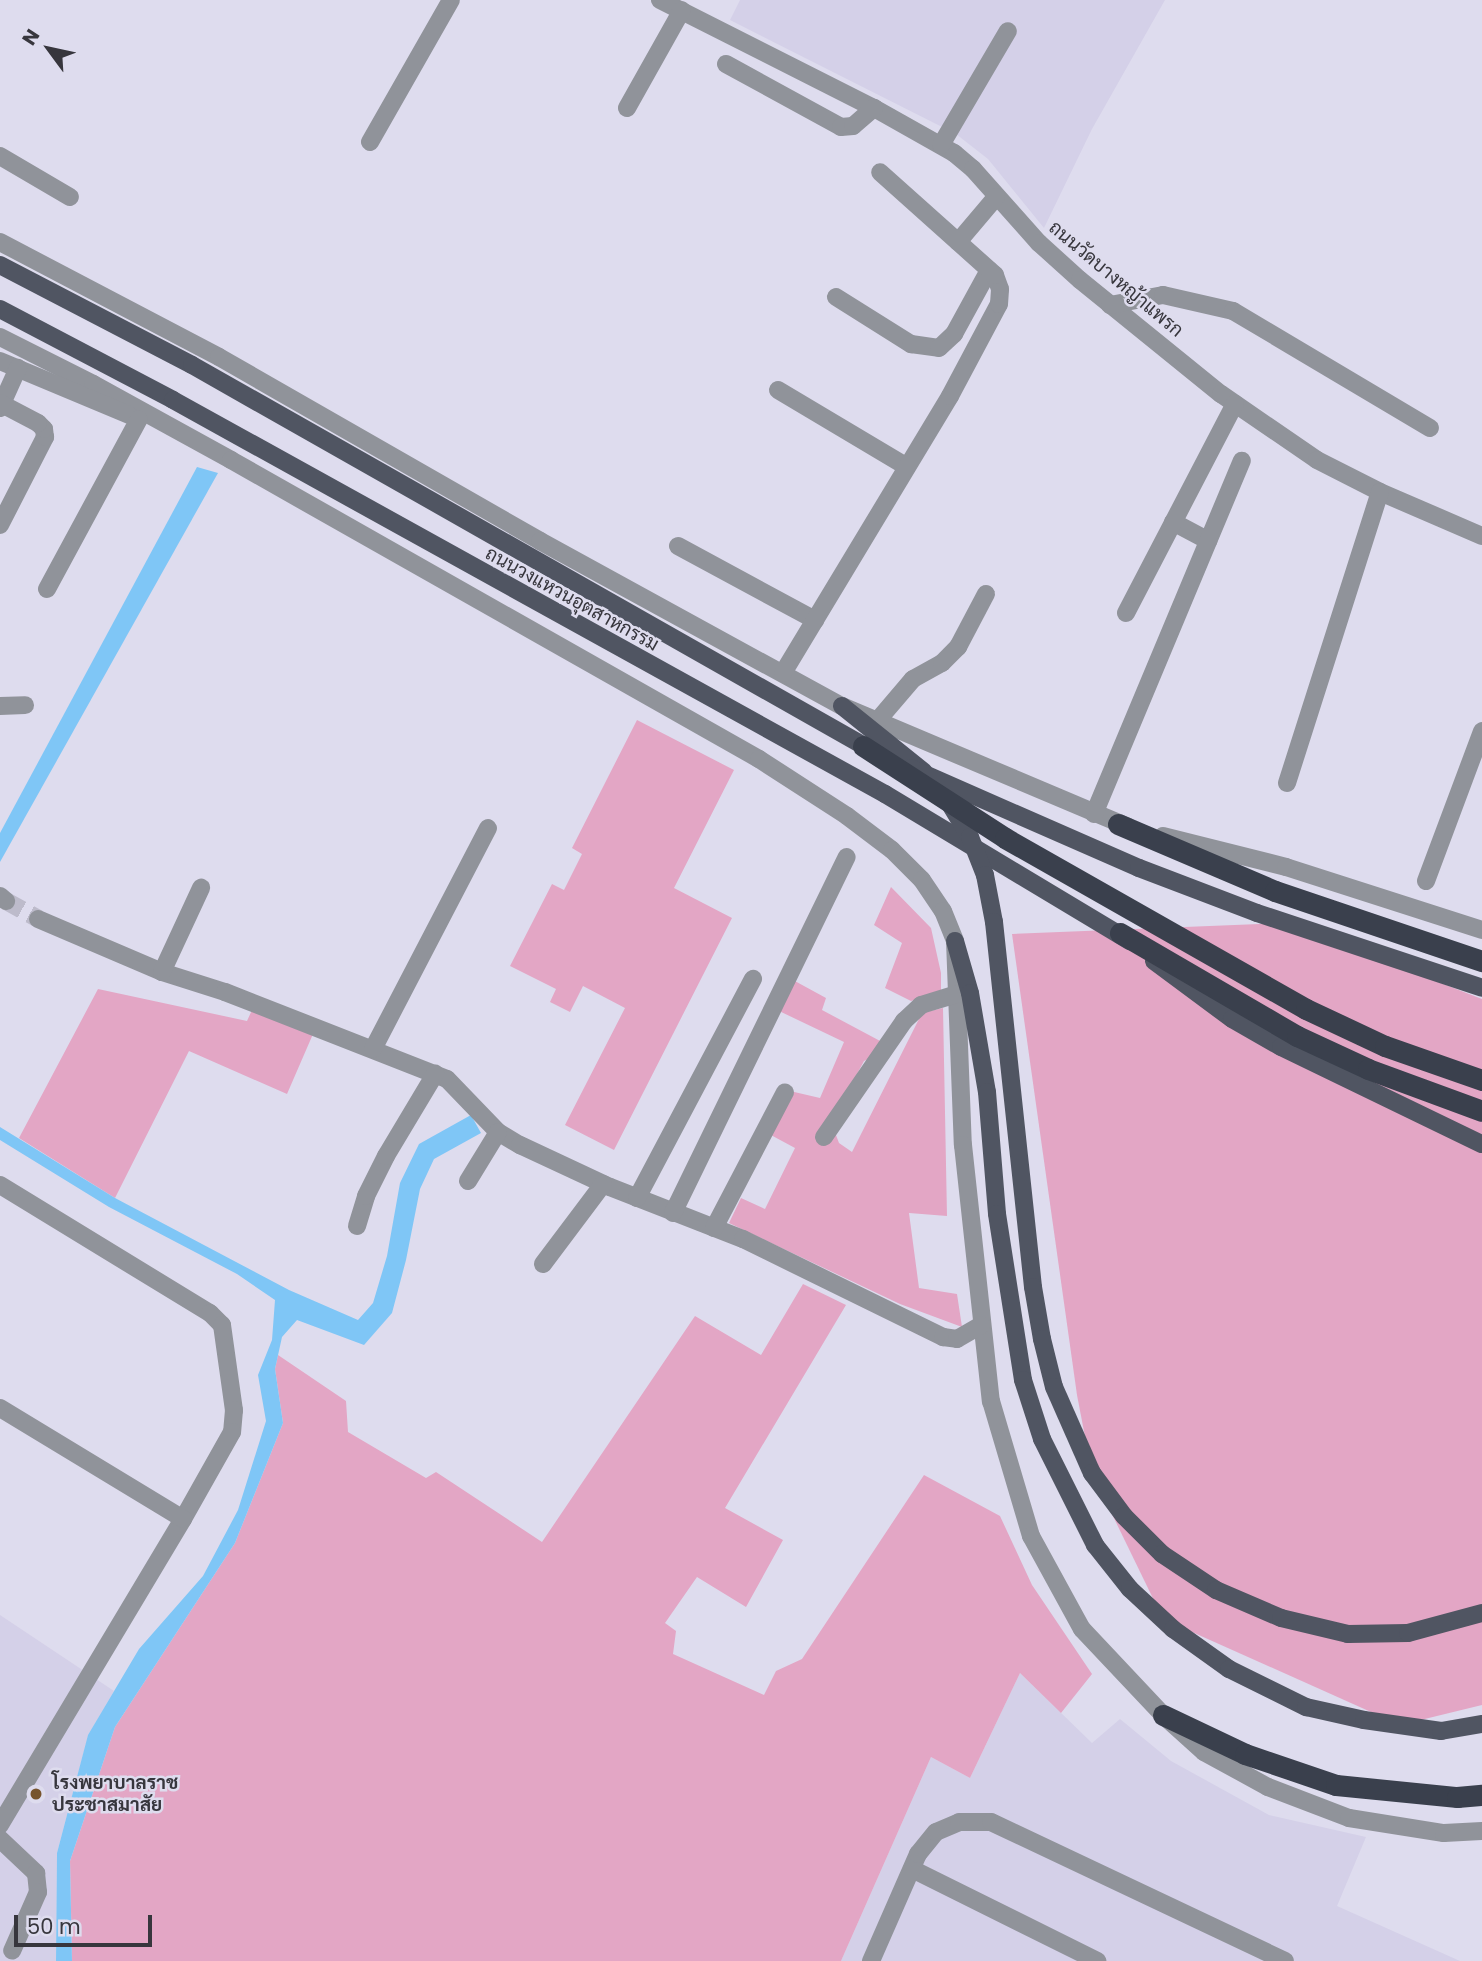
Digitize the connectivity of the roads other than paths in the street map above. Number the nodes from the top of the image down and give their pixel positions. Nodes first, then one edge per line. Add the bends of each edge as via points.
1 (450, 0) edge
2 (660, 0) edge
3 (682, 10) junction
4 (1008, 31) dead end
5 (726, 64) dead end
6 (627, 108) dead end
7 (874, 108) junction
8 (370, 142) dead end
9 (941, 145) junction
10 (0, 156) edge
11 (880, 172) dead end
12 (70, 197) dead end
13 (996, 197) junction
14 (0, 242) edge
15 (958, 242) junction
16 (0, 265) edge
17 (989, 270) junction
18 (836, 297) dead end
19 (1110, 305) junction
20 (0, 309) edge
21 (0, 337) edge
22 (0, 360) edge
23 (18, 368) junction
24 (778, 390) dead end
25 (1235, 404) junction
26 (1, 406) edge
27 (139, 419) junction
28 (1430, 428) dead end
29 (195, 442) junction
30 (1242, 461) dead end
31 (907, 467) junction
32 (1380, 492) junction
33 (1173, 522) junction
34 (0, 525) edge
35 (1482, 536) edge
36 (1209, 541) junction
37 (678, 545) dead end
38 (47, 589) dead end
39 (986, 594) dead end
40 (1126, 613) dead end
41 (815, 620) junction
42 (783, 673) junction
43 (25, 705) dead end
44 (0, 706) edge
45 (842, 706) junction
46 (878, 720) junction
47 (1482, 731) edge
48 (863, 746) junction
49 (1287, 783) dead end
50 (1094, 814) junction
51 (1118, 824) junction
52 (488, 828) dead end
53 (847, 857) dead end
54 (1426, 881) dead end
55 (201, 888) dead end
56 (37, 919) tunnel mouth
57 (1482, 930) edge
58 (1120, 933) junction
59 (955, 941) junction
60 (1482, 961) edge
61 (162, 972) junction
62 (754, 979) dead end
63 (1482, 989) edge
64 (957, 994) junction
65 (373, 1049) junction
66 (435, 1074) junction
67 (1482, 1080) edge
68 (785, 1092) dead end
69 (1482, 1111) edge
70 (498, 1132) junction
71 (824, 1137) dead end
72 (1482, 1144) edge
73 (468, 1181) dead end
74 (603, 1184) junction
75 (0, 1185) edge
76 (637, 1198) junction
77 (673, 1213) junction
78 (357, 1226) dead end
79 (714, 1228) junction
80 (543, 1264) dead end
81 (981, 1325) junction
82 (0, 1408) edge
83 (183, 1519) junction
84 (1482, 1613) edge
85 (1163, 1715) junction
86 (1482, 1724) edge
87 (1482, 1795) edge
88 (0, 1825) edge
89 (1482, 1832) edge
90 (0, 1839) edge
91 (912, 1869) junction
92 (12, 1951) dead end
93 (871, 1961) edge
94 (1097, 1961) edge
95 (1285, 1961) edge

1 - 8 street
2 - 3 street, ถนนวัดบางหญ้าแพรก
3 - 6 street
3 - 7 street, ถนนวัดบางหญ้าแพรก
4 - 9 street
5 - 7 street via 841,127 853,126
7 - 9 street, ถนนวัดบางหญ้าแพรก
9 - 13 street, ถนนวัดบางหญ้าแพรก via 973,169
10 - 12 street
11 - 15 street
13 - 15 street
13 - 19 street, ถนนวัดบางหญ้าแพรก via 1039,243
14 - 42 street via 219,357 540,541
15 - 17 street
16 - 48 main road, ถนนวงแหวนอุตสาหกรรม via 192,365
17 - 18 street via 954,334 939,348 911,344
17 - 31 street via 1000,289 999,304
19 - 25 street, ถนนวัดบางหญ้าแพรก
19 - 28 street via 1163,295 1233,311
20 - 58 main road, ถนนวงแหวนอุตสาหกรรม via 885,794
21 - 29 street
22 - 23 street
23 - 26 street
23 - 27 street
24 - 31 street
25 - 32 street, ถนนวัดบางหญ้าแพรก via 1317,460
25 - 33 street
26 - 34 street via 38,423 45,437
27 - 29 street
27 - 38 street
29 - 59 street via 807,787 892,850 922,880 943,911
30 - 36 street
31 - 41 street
32 - 35 street, ถนนวัดบางหญ้าแพรก
32 - 49 street
33 - 36 street
33 - 40 street
36 - 50 street
37 - 41 street
39 - 46 street via 958,647 942,663 913,679
41 - 42 street
42 - 45 street
43 - 44 street
45 - 46 street
45 - 84 main road via 913,760 936,784 970,837 985,874 1042,1339 1054,1387 1092,1473 1124,1516 1162,1554 1216,1590 1281,1618 1348,1634 1408,1633
46 - 50 street
47 - 54 street
48 - 63 main road, ถนนวงแหวนอุตสาหกรรม via 1139,868
48 - 67 highway via 1028,852 1306,1010 1385,1046
50 - 51 street
51 - 57 street via 1286,867
51 - 60 highway via 1275,891
52 - 65 street
53 - 77 street
55 - 61 street
56 - 61 street
58 - 69 highway via 1297,1036
58 - 72 main road, ถนนวงแหวนอุตสาหกรรม via 1193,992 1271,1042
59 - 64 street
59 - 86 main road via 970,993 987,1092 997,1214 1023,1380 1048,1452 1094,1545 1130,1589 1173,1629 1229,1669 1306,1707 1441,1731
61 - 65 street
62 - 76 street
64 - 71 street via 922,1006 904,1021
64 - 81 street via 963,1145
65 - 66 street
66 - 70 street via 464,1094
66 - 78 street via 386,1156
68 - 79 street
70 - 73 street
70 - 74 street
74 - 76 street
74 - 80 street
75 - 83 street via 210,1313 222,1325 234,1410 232,1432
76 - 77 street
77 - 79 street
79 - 81 street via 943,1337 957,1339
81 - 85 street via 991,1401 1031,1536 1082,1629
82 - 83 street
83 - 88 street
85 - 87 highway via 1245,1754 1336,1785 1457,1797
85 - 89 street via 1204,1752 1268,1787 1349,1818 1444,1833
90 - 92 street via 36,1873 38,1892
91 - 93 street
91 - 94 street
91 - 95 street via 936,1832 959,1822 990,1822

